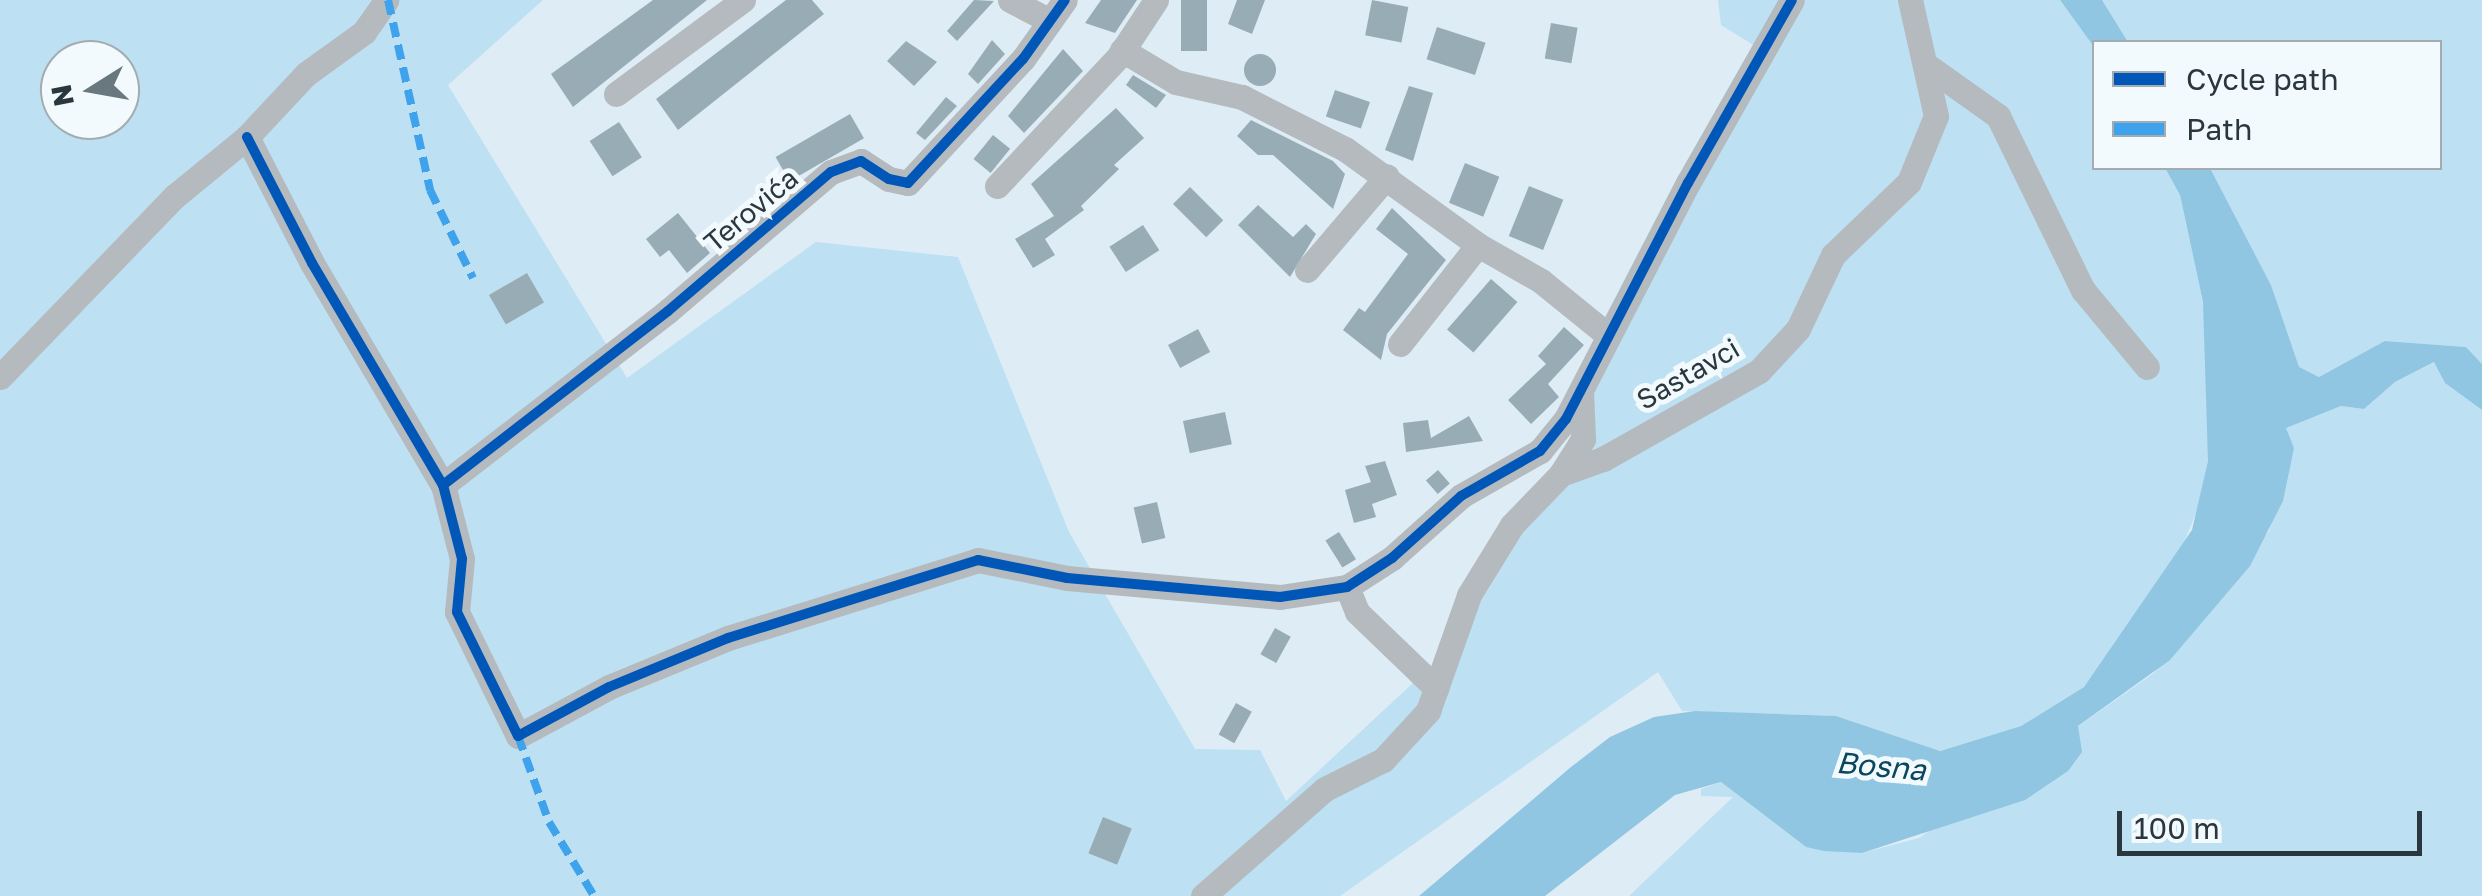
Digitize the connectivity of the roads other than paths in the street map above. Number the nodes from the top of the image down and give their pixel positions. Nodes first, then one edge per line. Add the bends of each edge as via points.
1 (386, 0) edge
2 (743, 0) edge
3 (1010, 0) edge
4 (1065, 0) edge
5 (1156, 0) edge
6 (1792, 0) edge
7 (1910, 0) edge
8 (1050, 22) junction
9 (1122, 50) junction
10 (1929, 67) junction
11 (616, 94) dead end
12 (247, 137) junction
13 (1386, 176) junction
14 (998, 186) dead end
15 (1478, 245) junction
16 (1307, 270) dead end
17 (1609, 336) junction
18 (1400, 344) dead end
19 (2147, 367) dead end
20 (0, 377) edge
21 (1580, 392) junction
22 (1561, 474) junction
23 (442, 486) junction
24 (1347, 587) junction
25 (1436, 688) junction
26 (1203, 896) edge

1 - 12 street via 364,32 306,74
2 - 11 street
3 - 8 street
4 - 8 street, Terovića
5 - 9 street
6 - 17 street
7 - 10 street, Sastavci
8 - 23 street, Terovića via 908,182 889,179 861,160 831,172 668,311
9 - 13 street via 1186,86 1261,105
9 - 14 street
10 - 19 street via 1998,116 2083,290
10 - 22 street, Sastavci via 1936,116 1909,182 1833,254 1798,329 1759,371 1603,459
12 - 20 street via 176,196
12 - 23 street
13 - 15 street
13 - 16 street
15 - 17 street via 1541,280
15 - 18 street
17 - 21 street
21 - 22 street via 1583,439
21 - 24 street via 1540,450 1462,496 1392,558
22 - 25 street via 1512,525 1469,595
23 - 24 street via 462,559 457,612 518,736 609,687 728,638 978,560 1067,578 1280,596
24 - 25 street via 1357,612
25 - 26 street via 1428,710 1383,760 1325,789

